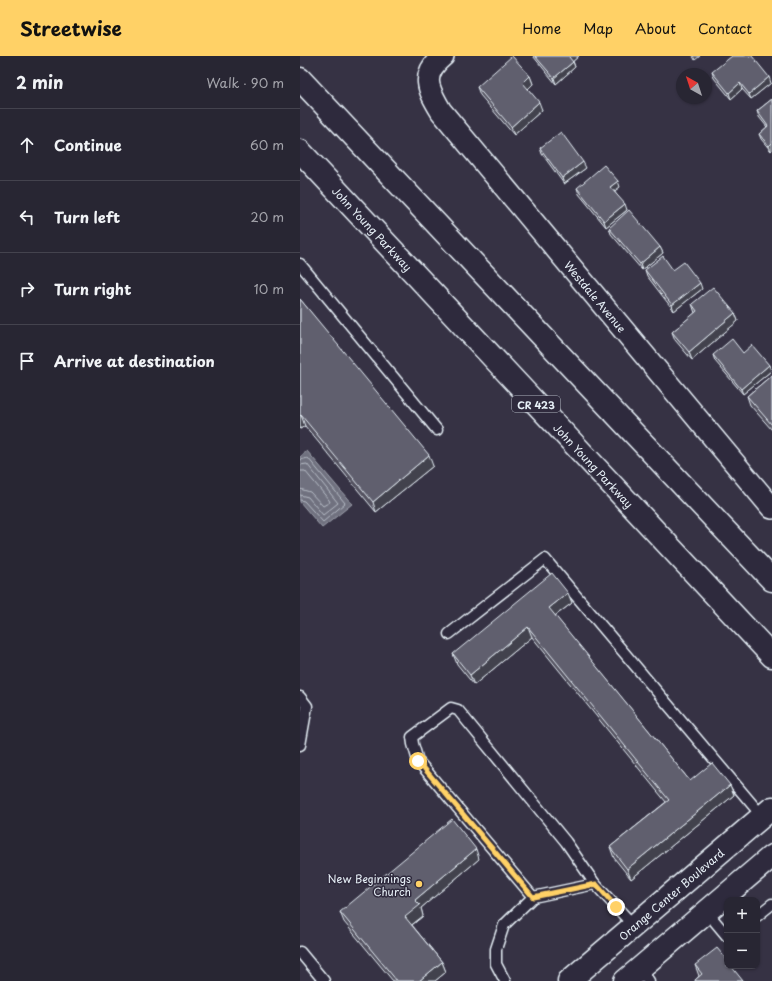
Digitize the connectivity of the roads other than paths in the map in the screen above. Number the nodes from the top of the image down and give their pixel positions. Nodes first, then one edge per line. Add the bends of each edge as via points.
1 (443, 56) edge
2 (300, 79) edge
3 (300, 151) edge
4 (300, 264) edge
5 (436, 430) dead end
6 (772, 508) edge
7 (772, 580) edge
8 (449, 634) dead end
9 (772, 656) edge
10 (300, 697) edge
11 (300, 745) edge
12 (767, 812) edge
13 (771, 860) edge
14 (596, 884) junction
15 (533, 897) junction
16 (772, 904) edge
17 (707, 912) junction
18 (760, 914) edge
19 (634, 926) junction
20 (724, 933) edge
21 (300, 952) edge
22 (638, 977) edge
23 (324, 981) edge
24 (505, 981) edge
25 (570, 981) edge

1 - 6 street, Westdale Avenue via 431,70 428,80 432,95 441,111
2 - 7 main road
3 - 9 main road, John Young Parkway / CR 423
4 - 5 lane
8 - 12 lane via 545,559
10 - 11 lane via 307,706
12 - 19 main road, Orange Center Boulevard
13 - 17 main road
14 - 15 lane
14 - 15 lane via 561,836 458,710 451,708 412,737 418,761
14 - 19 lane
15 - 24 lane via 504,925 496,949 496,964
16 - 18 lane
17 - 20 lane
17 - 22 main road
19 - 25 main road, Orange Center Boulevard
21 - 23 lane

